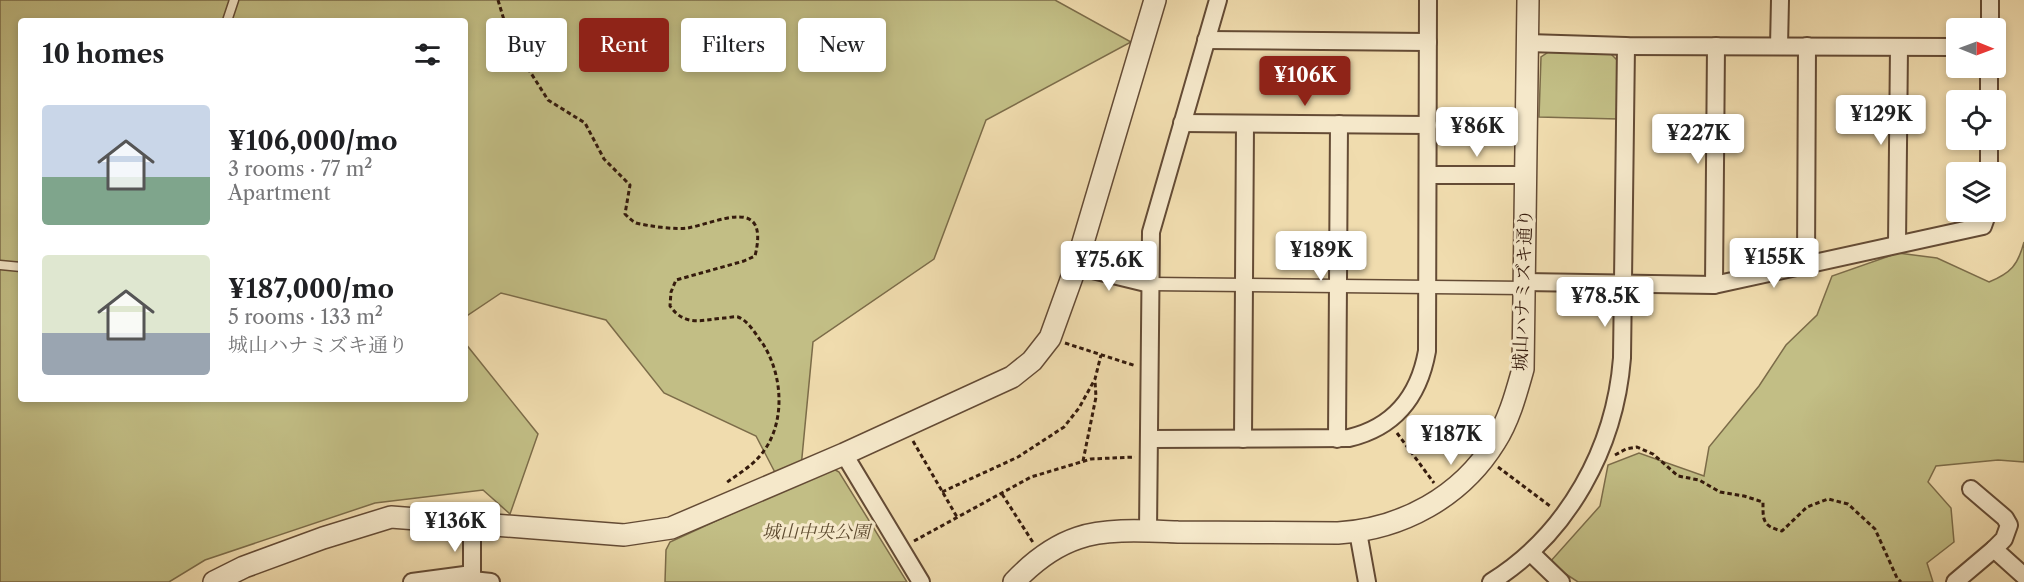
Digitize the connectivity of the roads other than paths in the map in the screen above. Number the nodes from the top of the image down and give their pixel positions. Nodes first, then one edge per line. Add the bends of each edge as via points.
1 (234, 0) edge
2 (1155, 0) edge
3 (1218, 0) edge
4 (1428, 0) edge
5 (1528, 0) edge
6 (1780, 0) edge
7 (1990, 0) edge
8 (227, 18) edge
9 (1990, 18) edge
10 (1206, 40) junction
11 (1428, 42) junction
12 (1528, 43) junction
13 (1626, 45) junction
14 (1716, 46) junction
15 (1779, 46) junction
16 (1807, 46) junction
17 (1899, 47) junction
18 (1946, 47) edge
19 (1182, 123) junction
20 (1245, 124) junction
21 (1339, 124) junction
22 (1428, 125) junction
23 (1428, 175) junction
24 (1526, 175) junction
25 (1984, 222) edge
26 (1897, 244) junction
27 (1806, 264) junction
28 (0, 265) edge
29 (1076, 266) junction
30 (18, 267) edge
31 (1623, 283) junction
32 (1150, 284) junction
33 (1244, 284) junction
34 (1525, 285) junction
35 (1714, 285) junction
36 (1338, 286) junction
37 (1427, 287) junction
38 (1149, 438) junction
39 (1243, 439) junction
40 (1337, 439) junction
41 (844, 454) junction
42 (1971, 489) dead end
43 (472, 524) junction
44 (1148, 531) junction
45 (1358, 532) junction
46 (1994, 549) junction
47 (1531, 553) junction
48 (2024, 576) edge
49 (472, 579) edge
50 (214, 582) edge
51 (412, 582) edge
52 (491, 582) edge
53 (921, 582) edge
54 (1014, 582) edge
55 (1367, 582) edge
56 (1491, 582) edge
57 (1561, 582) edge
58 (1955, 582) edge

1 - 8 lane
2 - 29 street
3 - 10 street
4 - 11 street
5 - 12 street, 城山ハナミズキ通り
6 - 15 street
7 - 9 street
10 - 11 street
10 - 19 street
11 - 22 street
12 - 13 street
12 - 24 street, 城山ハナミズキ通り
13 - 14 street
13 - 31 street
14 - 15 street
14 - 35 street
15 - 16 street
16 - 17 street
16 - 27 street
17 - 18 street
17 - 26 street
19 - 20 street
19 - 32 street via 1151,232
20 - 21 street
20 - 33 street
21 - 22 street
21 - 36 street
22 - 23 street
23 - 24 street
23 - 37 street
24 - 34 street, 城山ハナミズキ通り
25 - 26 street via 1983,226
26 - 27 street
27 - 35 street
28 - 30 lane
29 - 32 street
29 - 41 street via 1050,338 1032,361 1012,377
31 - 34 street
31 - 35 street
31 - 47 street via 1620,382 1609,425 1576,496
32 - 33 street
32 - 38 street
33 - 36 street
33 - 39 street
34 - 37 street
34 - 45 street, 城山ハナミズキ通り via 1523,369 1507,421 1485,457 1459,486 1416,514
36 - 37 street
36 - 40 street
37 - 40 street via 1427,351 1419,381 1407,402 1388,421 1361,435
38 - 39 street
38 - 44 street
39 - 40 street
41 - 43 street via 671,528 624,535
41 - 53 street
42 - 46 street via 2009,525
43 - 49 street
43 - 50 street via 391,517 323,538
44 - 45 street, 城山ハナミズキ通り
44 - 54 street, 城山ハナミズキ通り via 1079,537 1043,558
45 - 55 street
46 - 48 street
46 - 58 street
47 - 56 street
47 - 57 street
49 - 51 street
49 - 52 street

